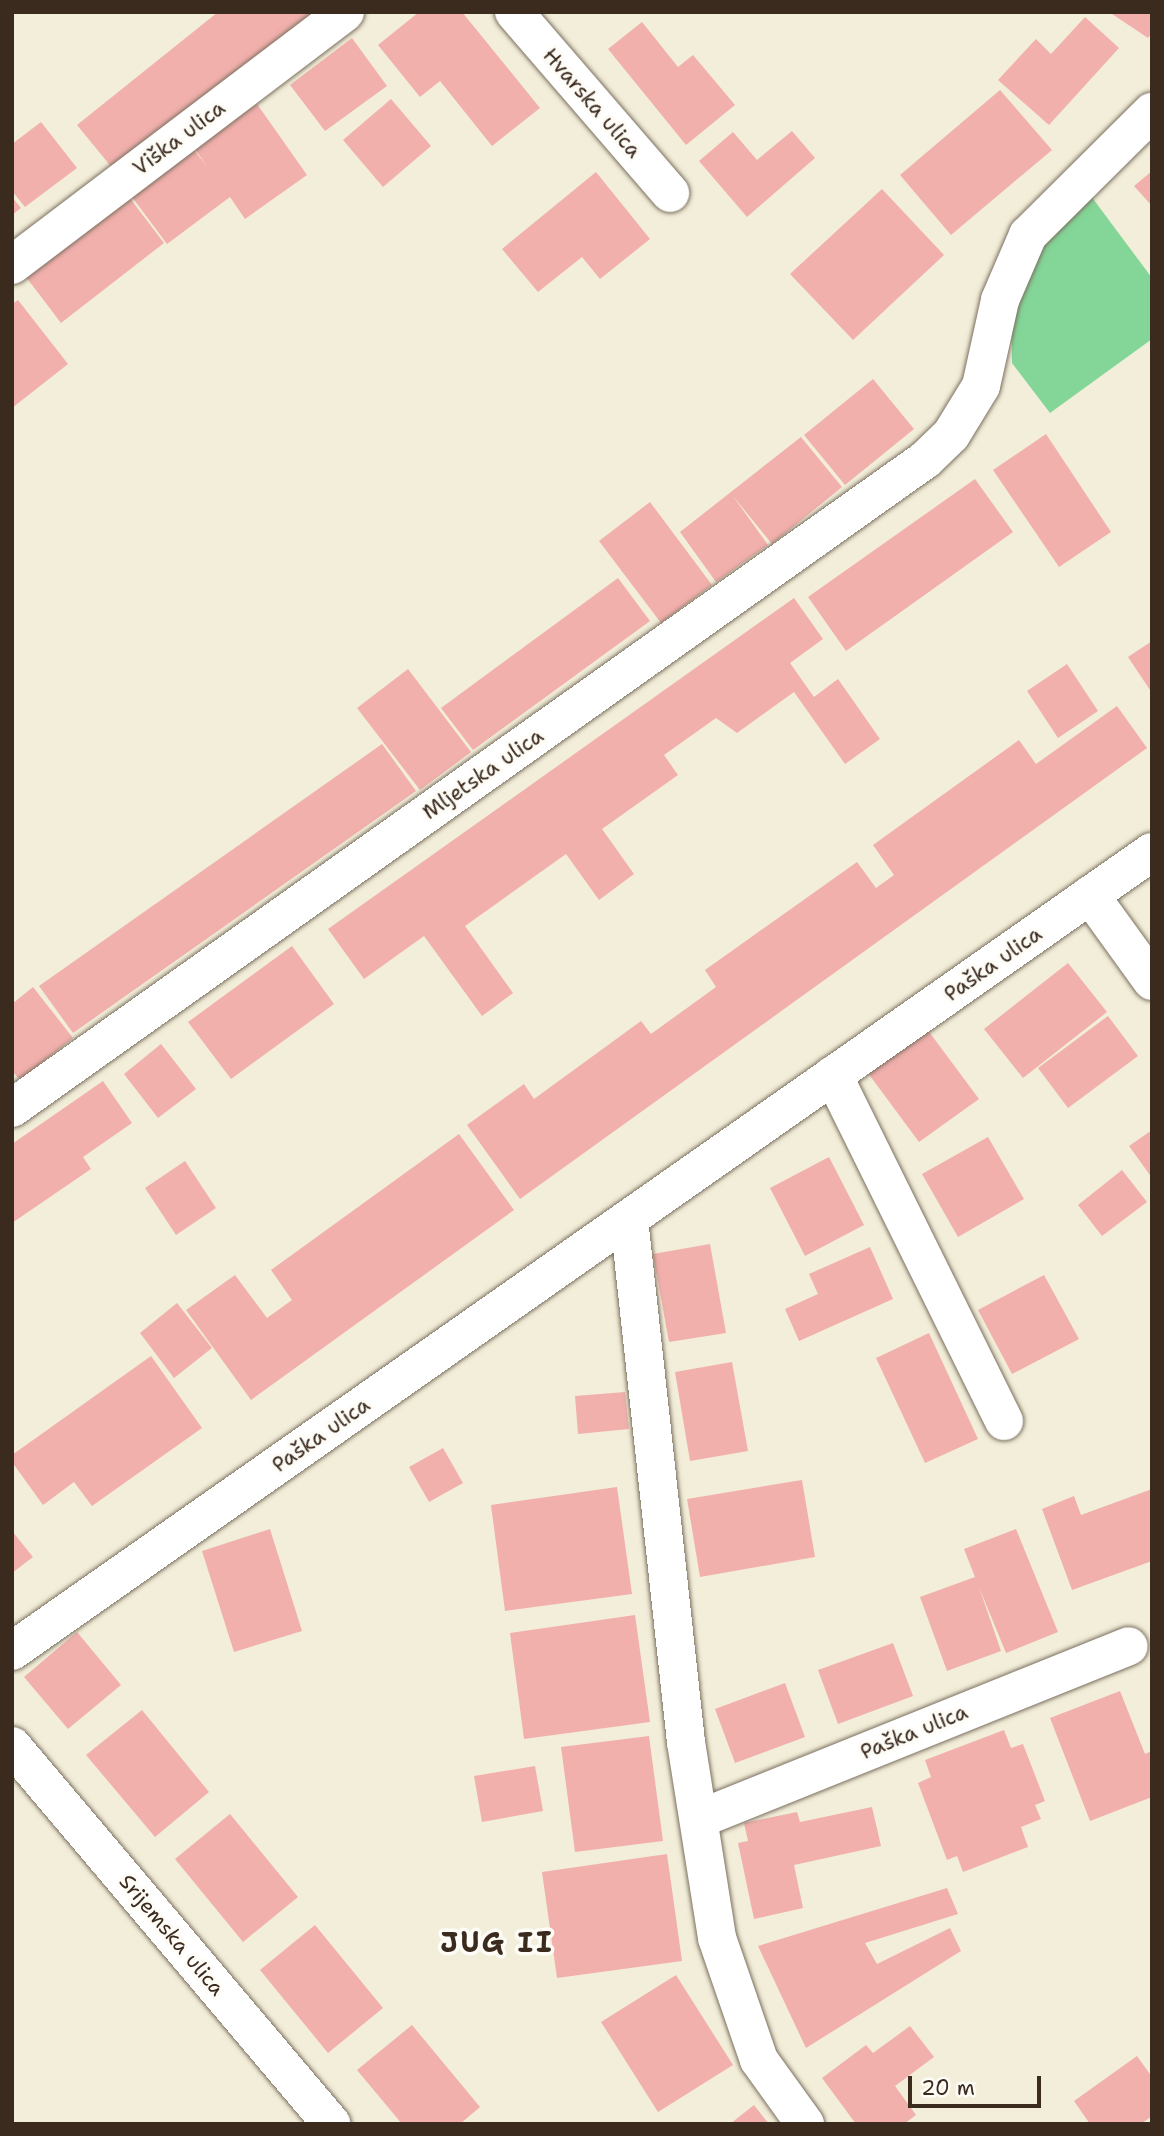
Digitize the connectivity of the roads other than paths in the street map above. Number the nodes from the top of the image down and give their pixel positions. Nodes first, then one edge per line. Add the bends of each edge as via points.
1 (345, 12) edge
2 (514, 12) edge
3 (1152, 112) edge
4 (670, 193) dead end
5 (12, 265) edge
6 (1152, 852) edge
7 (1090, 895) junction
8 (1152, 981) edge
9 (833, 1075) junction
10 (12, 1108) edge
11 (629, 1219) junction
12 (1004, 1421) dead end
13 (1129, 1646) dead end
14 (12, 1651) edge
15 (12, 1746) edge
16 (699, 1819) junction
17 (332, 2124) edge
18 (806, 2124) edge

1 - 5 street, Viška ulica
2 - 4 street, Hvarska ulica
3 - 10 street, Mljetska ulica via 1050,208 1028,235 1000,300 981,386 951,435 925,460
6 - 7 street, Paška ulica
7 - 8 street
7 - 9 street, Paška ulica
9 - 11 street, Paška ulica
9 - 12 street
11 - 14 street, Paška ulica
11 - 16 street
13 - 16 street, Paška ulica
15 - 17 street, Srijemska ulica
16 - 18 street via 717,1938 759,2060

